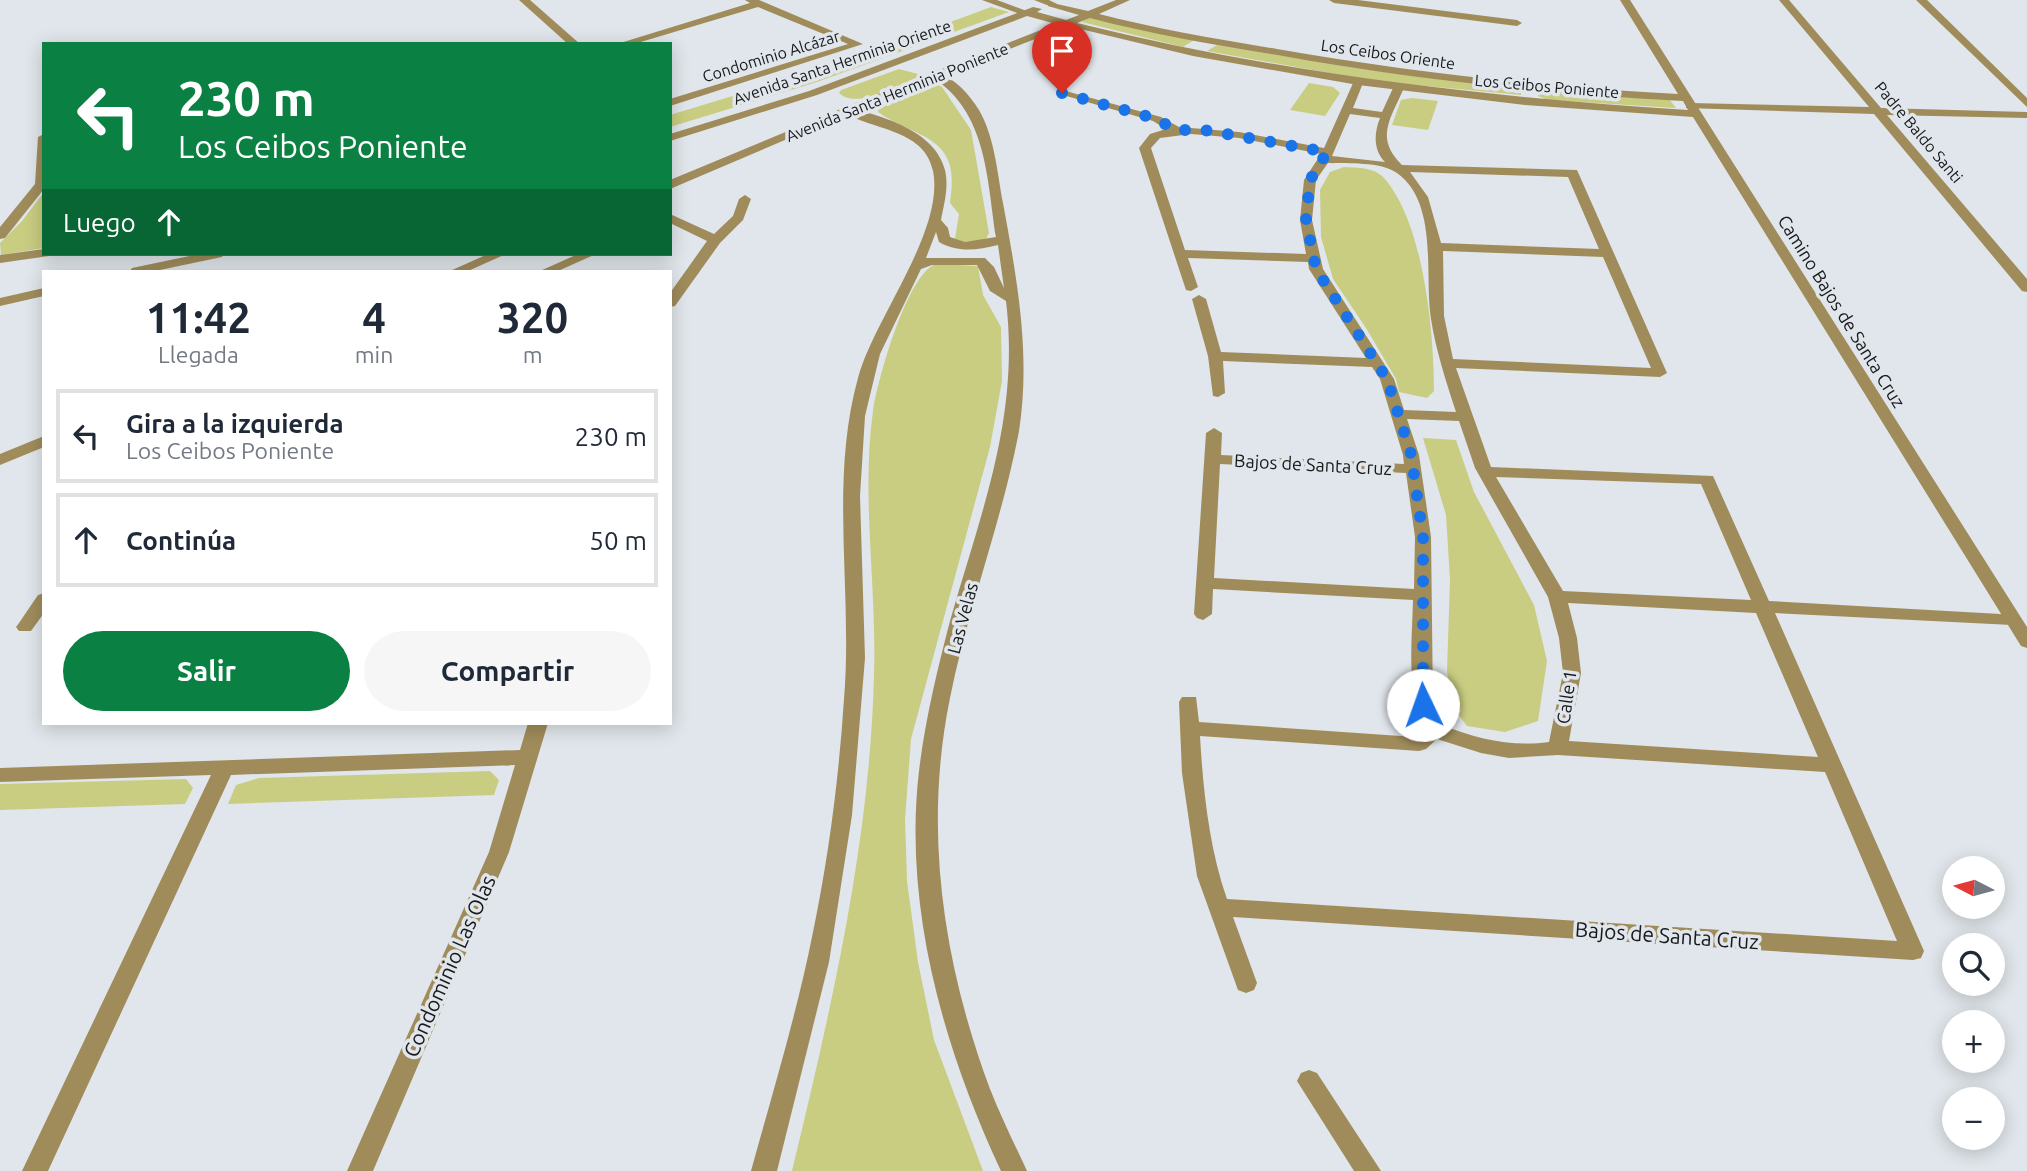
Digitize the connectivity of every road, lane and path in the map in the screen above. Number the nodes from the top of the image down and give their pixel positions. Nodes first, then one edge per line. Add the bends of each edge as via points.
1 (524, 0) edge
2 (987, 0) edge
3 (1039, 0) edge
4 (1063, 0) edge
5 (1125, 0) edge
6 (1334, 0) edge
7 (1457, 0) edge
8 (1625, 0) edge
9 (1784, 0) edge
10 (1921, 0) edge
11 (754, 2) edge
12 (1052, 4) junction
13 (1027, 13) junction
14 (1091, 14) junction
15 (1464, 17) junction
16 (1517, 23) dead end
17 (1068, 24) junction
18 (573, 42) edge
19 (628, 42) edge
20 (1217, 42) junction
21 (1197, 55) junction
22 (902, 62) junction
23 (936, 75) junction
24 (1358, 83) junction
25 (1521, 87) junction
26 (1398, 88) junction
27 (813, 93) junction
28 (1062, 93) dead end
29 (672, 102) edge
30 (1521, 102) junction
31 (2027, 104) edge
32 (1690, 106) junction
33 (847, 110) junction
34 (1346, 110) junction
35 (1880, 112) junction
36 (2027, 115) edge
37 (1386, 116) junction
38 (1175, 130) junction
39 (672, 137) edge
40 (1326, 156) junction
41 (1397, 168) junction
42 (42, 183) edge
43 (672, 184) edge
44 (745, 199) dead end
45 (672, 219) edge
46 (935, 221) junction
47 (0, 235) edge
48 (1002, 239) junction
49 (715, 240) junction
50 (1436, 247) junction
51 (42, 253) edge
52 (1608, 253) junction
53 (1180, 254) junction
54 (208, 256) edge
55 (494, 256) edge
56 (584, 256) edge
57 (1314, 258) junction
58 (0, 259) edge
59 (914, 267) junction
60 (142, 270) edge
61 (459, 270) edge
62 (549, 270) edge
63 (2027, 288) edge
64 (42, 292) edge
65 (1012, 299) junction
66 (672, 300) edge
67 (0, 302) edge
68 (1215, 356) junction
69 (1377, 363) junction
70 (1447, 363) junction
71 (1218, 393) dead end
72 (1399, 414) junction
73 (1465, 417) junction
74 (1214, 433) dead end
75 (42, 442) edge
76 (1212, 458) junction
77 (0, 460) edge
78 (1413, 469) junction
79 (1486, 472) junction
80 (1205, 583) junction
81 (1422, 594) junction
82 (1558, 597) junction
83 (42, 602) edge
84 (1763, 607) junction
85 (1203, 614) dead end
86 (2012, 619) junction
87 (25, 627) dead end
88 (2027, 642) edge
89 (1189, 702) dead end
90 (537, 725) edge
91 (1190, 728) junction
92 (1434, 730) junction
93 (1558, 748) junction
94 (529, 757) junction
95 (1831, 765) junction
96 (225, 767) junction
97 (0, 775) edge
98 (1219, 907) junction
99 (1246, 983) dead end
100 (1308, 1081) dead end
101 (35, 1171) edge
102 (360, 1171) edge
103 (764, 1171) edge
104 (1014, 1171) edge
105 (1368, 1171) edge

1 - 18 street
2 - 13 street, Los Ceibos Poniente
3 - 12 street, Los Ceibos Oriente
4 - 12 street, Avenida Santa Herminia Oriente
5 - 14 street, Avenida Santa Herminia Poniente
6 - 15 street
7 - 15 street
8 - 32 street, Camino Bajos de Santa Cruz
9 - 35 street, Padre Baldo Santi
10 - 31 street
11 - 19 street, Condominio Alcázar
11 - 29 street, Condominio Alcázar via 858,44
12 - 13 street, Avenida Santa Herminia Oriente
12 - 14 street, Los Ceibos Oriente
13 - 17 street, Los Ceibos Poniente
13 - 22 street, Avenida Santa Herminia Oriente
14 - 17 street, Avenida Santa Herminia Poniente
14 - 20 street, Los Ceibos Oriente
15 - 16 street
17 - 21 street, Los Ceibos Poniente
17 - 23 street, Avenida Santa Herminia Poniente
20 - 21 street via 1200,47
20 - 25 street, Los Ceibos Oriente
21 - 24 street, Los Ceibos Poniente
22 - 23 street, Las Velas
22 - 27 street, Avenida Santa Herminia Oriente
23 - 33 street, Avenida Santa Herminia Poniente
23 - 48 street, Las Velas via 966,101 985,134
24 - 26 street, Los Ceibos Poniente
24 - 34 street
25 - 30 street via 1530,96
25 - 32 street, Los Ceibos Oriente
26 - 30 street, Los Ceibos Poniente
26 - 37 street, Calle 1
27 - 33 street
27 - 39 street, Avenida Santa Herminia Oriente
28 - 38 street via 1157,119
30 - 32 street, Los Ceibos Poniente
32 - 35 street
32 - 86 street, Camino Bajos de Santa Cruz
33 - 43 street, Avenida Santa Herminia Poniente
33 - 46 street via 904,131 932,154 941,190
34 - 37 street
34 - 40 street
35 - 36 street
35 - 63 street, Padre Baldo Santi
37 - 41 street, Calle 1 via 1380,132 1384,154
38 - 40 street via 1204,130
38 - 53 street via 1154,136 1145,148
40 - 41 street
40 - 57 street via 1310,180 1306,220
41 - 50 street, Calle 1 via 1422,197
41 - 52 street via 1573,173
42 - 47 street
44 - 49 street via 739,217
45 - 49 street
46 - 48 street via 944,239 953,244 972,246
46 - 59 street
48 - 65 street, Las Velas
49 - 66 street
50 - 52 street
50 - 70 street, Calle 1 via 1437,316
51 - 58 street
52 - 70 street via 1660,373
53 - 57 street
53 - 68 street
54 - 60 street
55 - 61 street
56 - 62 street
57 - 69 street via 1316,269
59 - 65 street via 931,261 980,261 995,288
59 - 103 street via 882,330 859,402 853,472 858,620 844,797 824,932
64 - 67 street
65 - 104 street, Las Velas via 1018,351 1013,423 939,703 926,811 933,916 957,1020 995,1133
68 - 69 street
68 - 71 street
69 - 72 street
70 - 73 street, Calle 1
72 - 73 street
72 - 78 street
73 - 79 street, Calle 1
74 - 76 street, Bajos de Santa Cruz
75 - 77 street
76 - 78 street, Bajos de Santa Cruz
76 - 80 street, Bajos de Santa Cruz
78 - 81 street via 1423,537
79 - 82 street, Calle 1
79 - 84 street, Bajos de Santa Cruz via 1707,479
80 - 81 street
80 - 85 street, Bajos de Santa Cruz
81 - 92 street via 1421,688
82 - 84 street
82 - 93 street, Calle 1 via 1572,673
83 - 87 street
84 - 86 street
84 - 95 street, Bajos de Santa Cruz
86 - 88 street, Camino Bajos de Santa Cruz
89 - 91 street
90 - 94 street, Condominio Las Olas
91 - 92 street via 1419,744
91 - 98 street via 1192,774 1208,876
92 - 93 street, Calle 1 via 1476,746 1524,753
93 - 95 street
94 - 96 street
94 - 102 street, Condominio Las Olas via 499,852
95 - 98 street, Bajos de Santa Cruz via 1913,951
96 - 97 street
96 - 101 street
98 - 99 street
100 - 105 street

